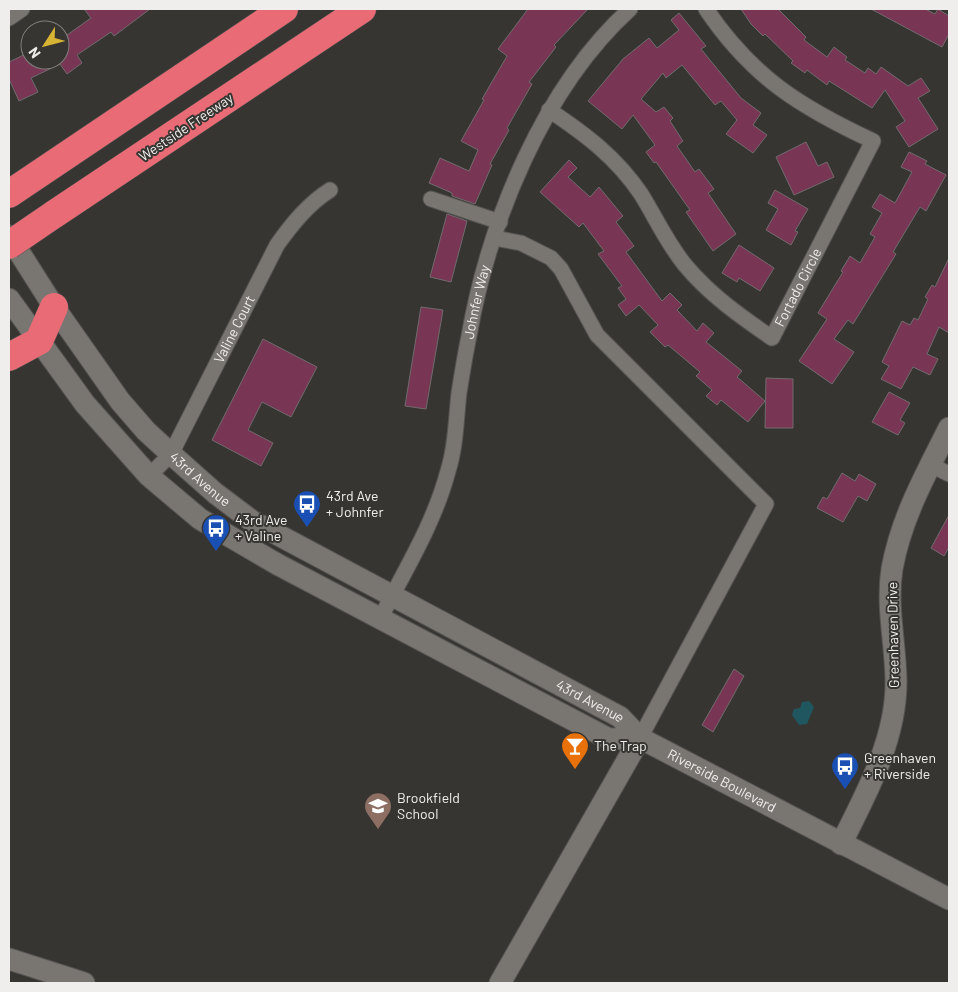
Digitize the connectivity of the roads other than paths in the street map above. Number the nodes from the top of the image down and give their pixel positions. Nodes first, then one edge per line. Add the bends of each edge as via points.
1 (22, 9) edge
2 (284, 9) edge
3 (362, 9) edge
4 (630, 9) edge
5 (706, 9) edge
6 (9, 18) edge
7 (549, 110) junction
8 (330, 190) dead end
9 (9, 194) edge
10 (432, 199) dead end
11 (500, 222) junction
12 (9, 236) edge
13 (494, 238) junction
14 (9, 245) edge
15 (9, 299) edge
16 (54, 307) junction
17 (39, 341) junction
18 (9, 356) edge
19 (949, 428) edge
20 (171, 454) junction
21 (940, 470) edge
22 (149, 476) junction
23 (392, 596) junction
24 (380, 619) junction
25 (640, 738) junction
26 (841, 844) junction
27 (949, 899) edge
28 (9, 959) edge
29 (84, 983) edge
30 (500, 983) edge

1 - 6 street
2 - 9 highway
3 - 14 highway, Westside Freeway, bridge
4 - 7 street, Johnfer Way via 593,47
5 - 7 street, Fortado Circle via 727,38 774,85 830,121 873,141 772,338 704,286 684,264 626,174 584,134
7 - 11 street, Johnfer Way via 520,168
8 - 20 street, Valine Court via 306,209 277,245
10 - 11 street
11 - 13 street, Johnfer Way
12 - 16 main road, 43rd Avenue
13 - 23 street, Johnfer Way via 469,334 449,469 441,498
13 - 25 street via 520,244 551,258 561,269 597,335 766,504
15 - 17 main road, 43rd Avenue
16 - 17 highway
16 - 20 main road, 43rd Avenue via 120,401
17 - 18 highway
17 - 22 main road, 43rd Avenue via 85,404
19 - 21 main road, Greenhaven Drive
20 - 22 street, Valine Court
20 - 23 main road, 43rd Avenue via 252,521
21 - 26 main road, Greenhaven Drive via 906,517 892,570 890,592 896,684 891,725 872,782
22 - 24 main road, 43rd Avenue via 200,519
23 - 24 street, Johnfer Way
23 - 25 main road, 43rd Avenue via 620,717
24 - 25 main road, 43rd Avenue via 609,739
25 - 26 main road, Riverside Boulevard
25 - 30 main road
26 - 27 main road, Riverside Boulevard
28 - 29 main road

